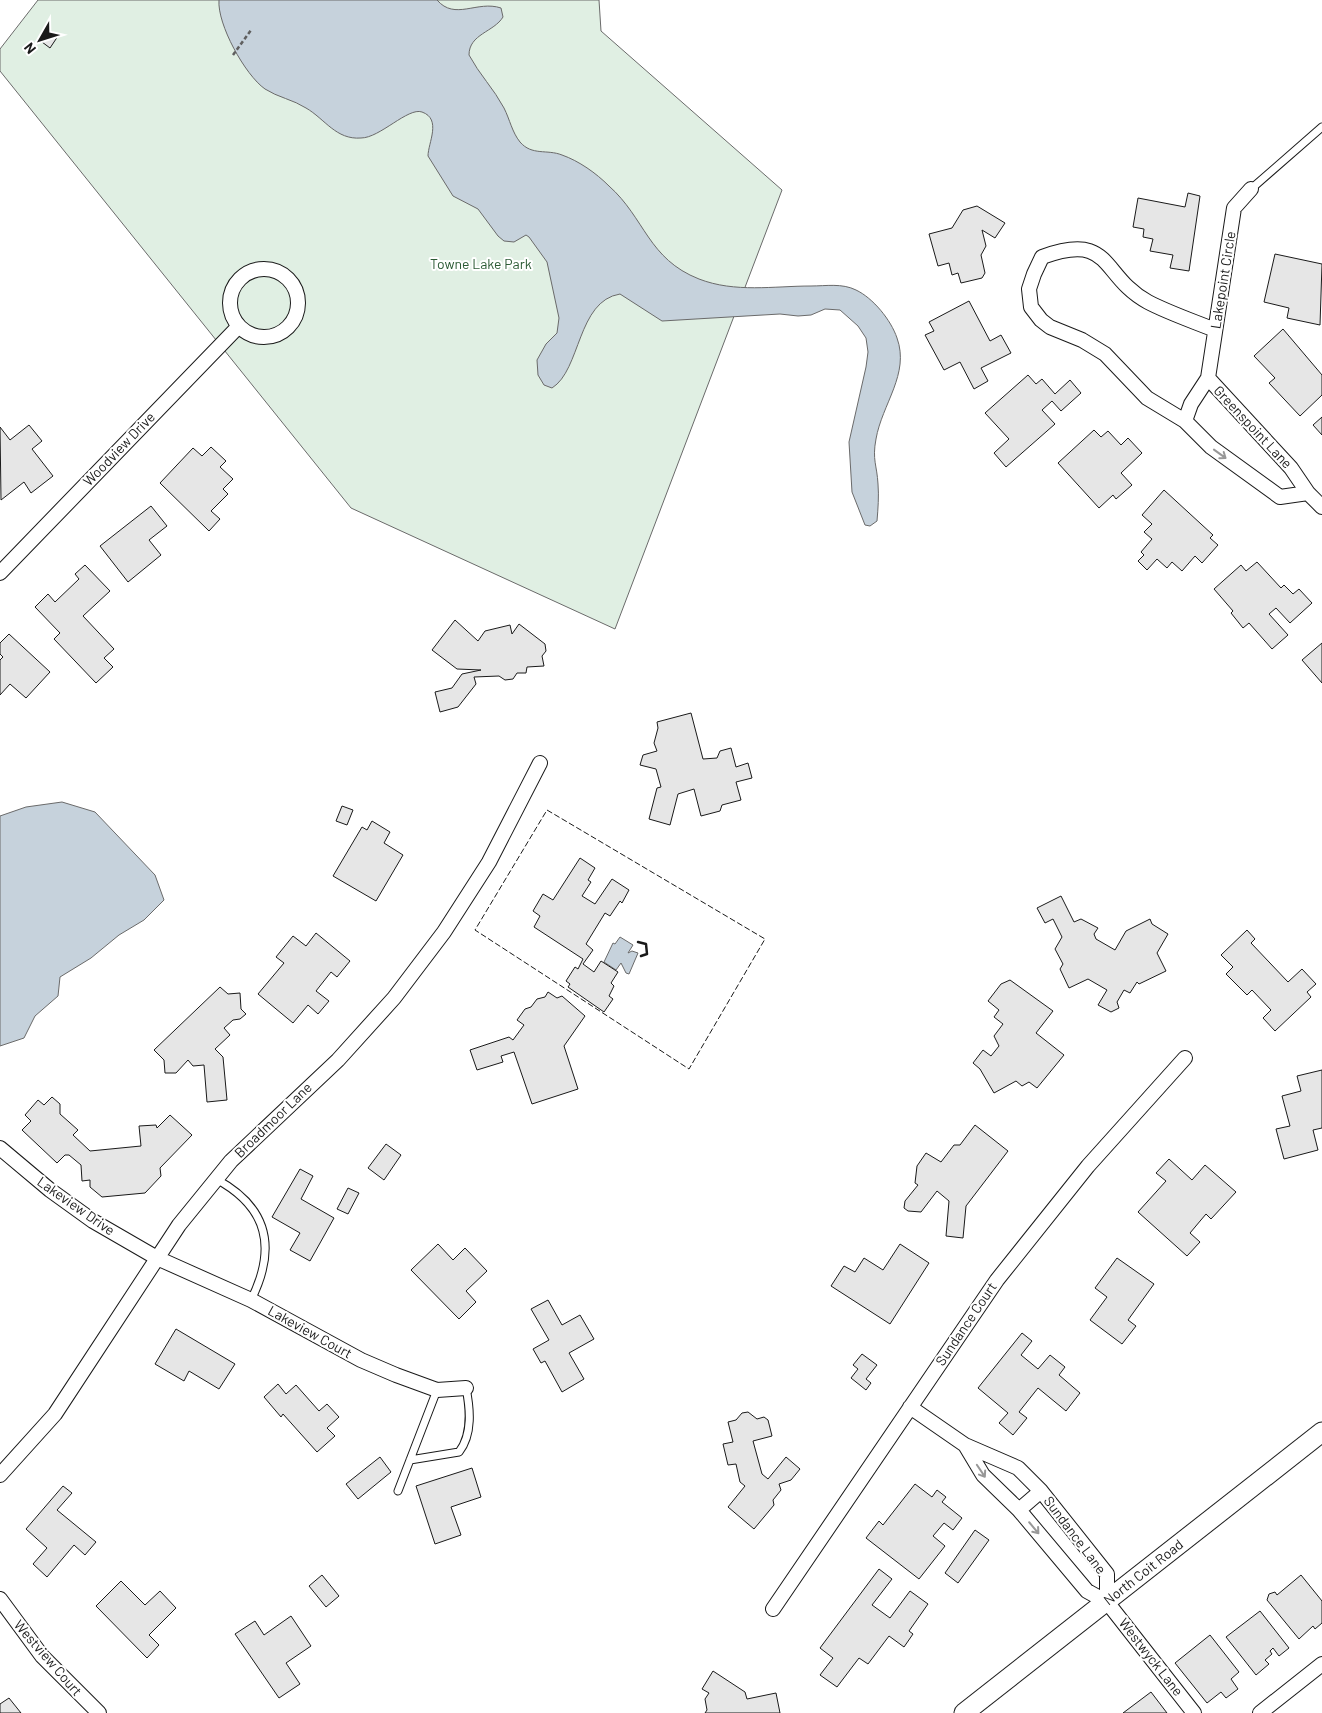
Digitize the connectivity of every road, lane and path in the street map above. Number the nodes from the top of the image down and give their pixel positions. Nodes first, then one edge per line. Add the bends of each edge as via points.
1 (251, 30) dead end
2 (233, 55) dead end
3 (1322, 126) edge
4 (1251, 189) joint
5 (239, 326) junction
6 (1215, 330) junction
7 (1208, 378) junction
8 (1184, 421) junction
9 (1308, 493) junction
10 (1322, 507) edge
11 (0, 573) edge
12 (540, 763) dead end
13 (1185, 1058) dead end
14 (0, 1148) edge
15 (216, 1179) junction
16 (157, 1258) junction
17 (251, 1300) junction
18 (466, 1388) joint
19 (437, 1390) junction
20 (910, 1407) junction
21 (1322, 1432) edge
22 (965, 1445) junction
23 (410, 1460) junction
24 (0, 1475) edge
25 (398, 1491) dead end
26 (1041, 1491) junction
27 (1019, 1510) junction
28 (0, 1599) edge
29 (1107, 1602) junction
30 (773, 1610) dead end
31 (1322, 1664) edge
32 (99, 1713) edge
33 (964, 1713) edge
34 (1194, 1713) edge
35 (1260, 1713) edge

1 - 2 path
3 - 4 lane
4 - 6 street, Lakepoint Circle via 1234,208
5 - 5 street via 249,334 261,337 285,331 294,322 299,308 297,293 290,280 278,271 262,268 248,272 238,280 230,303 232,315
5 - 11 street, Woodview Drive
6 - 7 street, Lakepoint Circle
6 - 8 street via 1147,301 1128,287 1099,254 1085,249 1064,249 1042,257 1034,274 1029,289 1031,307 1041,320 1106,354 1147,398
7 - 8 street, Greenspoint Lane via 1190,404
7 - 9 street, Greenspoint Lane via 1291,468
8 -> 9 street via 1212,448 1280,497
9 - 10 street, Greenspoint Lane
12 - 15 street, Broadmoor Lane via 489,862 444,932 394,998 338,1060 257,1134
13 - 20 street, Sundance Court via 1088,1166 997,1280
14 - 16 street, Lakeview Drive via 86,1216
15 - 16 street, Broadmoor Lane
15 - 17 lane via 246,1200 257,1213 264,1235 263,1270
16 - 17 street, Lakeview Court
16 - 24 street, Broadmoor Lane via 55,1414
17 - 19 street, Lakeview Court via 361,1360
18 - 19 street, Lakeview Court
18 - 23 lane via 471,1412 460,1452
19 - 23 lane
20 - 22 street, Sundance Lane
20 - 30 street, Sundance Court
21 - 29 main road, North Coit Road
22 - 26 street, Sundance Lane via 1018,1468
22 -> 27 street, Sundance Lane via 983,1475
23 - 25 lane
26 - 27 street, Sundance Lane
26 - 29 street, Sundance Lane via 1107,1574
27 -> 29 street, Sundance Lane via 1087,1591
28 - 32 street, Westview Court via 42,1656
29 - 33 main road, North Coit Road
29 - 34 street, Westwyck Lane
31 - 35 street

